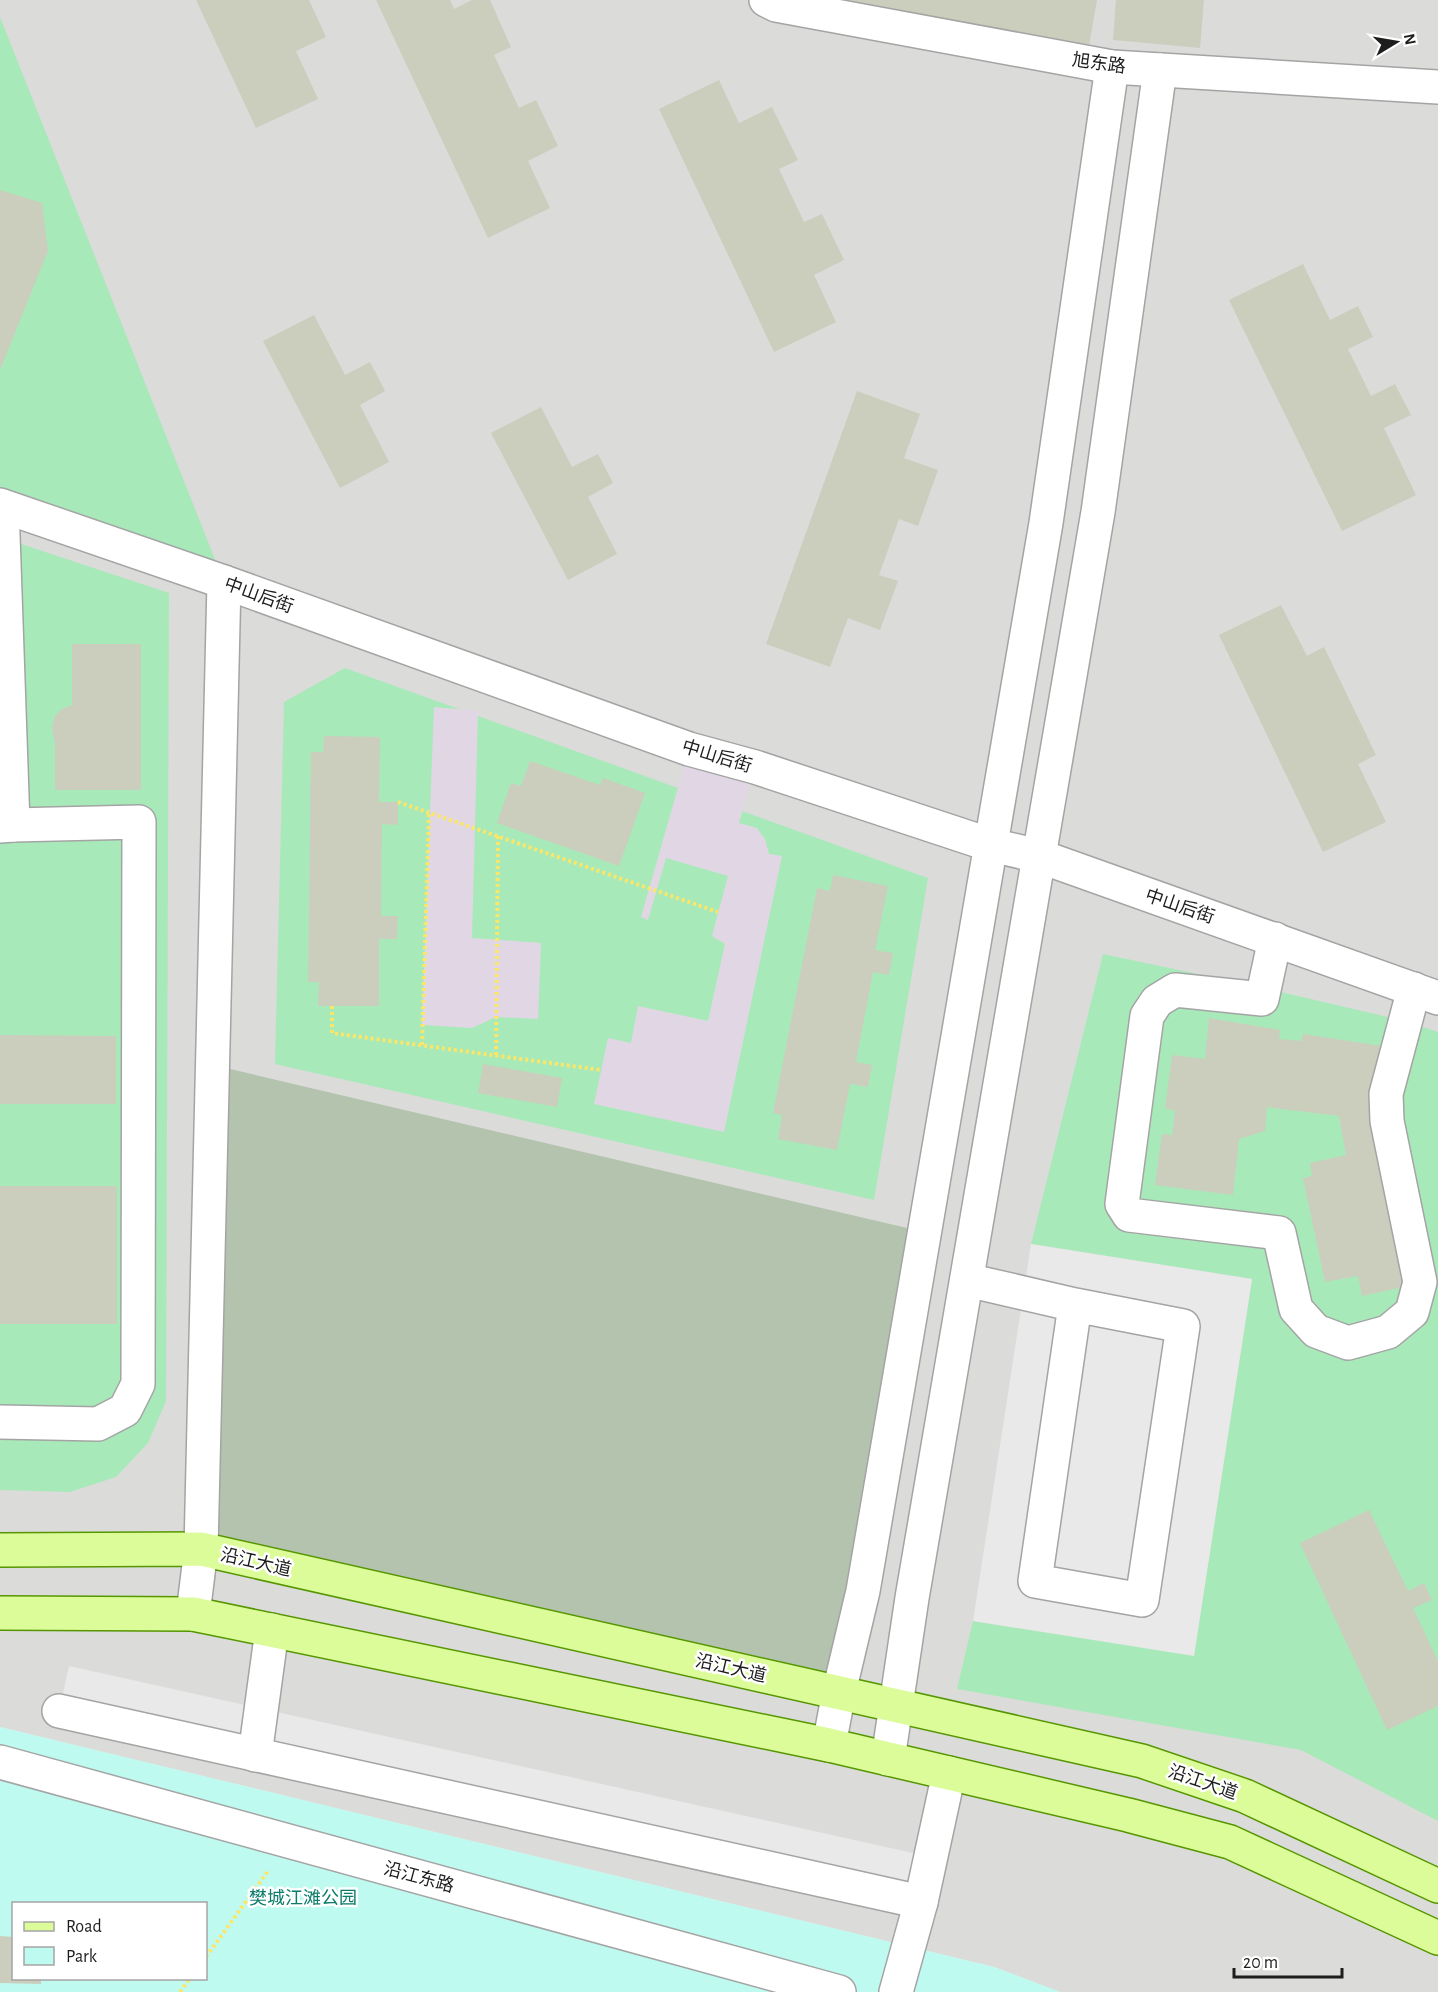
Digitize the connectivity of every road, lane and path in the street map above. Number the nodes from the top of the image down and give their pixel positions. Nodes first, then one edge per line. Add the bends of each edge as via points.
1 (766, 0) edge
2 (1112, 67) junction
3 (1160, 70) junction
4 (1438, 87) edge
5 (1, 506) edge
6 (224, 582) junction
7 (398, 802) dead end
8 (429, 812) junction
9 (7, 825) edge
10 (498, 836) junction
11 (991, 845) junction
12 (1039, 856) junction
13 (718, 912) dead end
14 (1275, 939) junction
15 (1426, 993) edge
16 (332, 1006) dead end
17 (422, 1046) junction
18 (496, 1055) junction
19 (601, 1070) dead end
20 (966, 1280) junction
21 (1075, 1305) junction
22 (0, 1422) edge
23 (201, 1549) junction
24 (0, 1550) edge
25 (0, 1613) edge
26 (193, 1614) junction
27 (272, 1630) junction
28 (838, 1692) junction
29 (897, 1705) junction
30 (59, 1711) dead end
31 (829, 1745) junction
32 (255, 1755) junction
33 (888, 1759) junction
34 (0, 1762) edge
35 (949, 1773) junction
36 (290, 1842) junction
37 (1438, 1886) edge
38 (921, 1902) junction
39 (1438, 1938) edge
40 (207, 1956) edge
41 (839, 1992) edge
42 (896, 1992) edge

1 - 2 street, 旭东路 via 776,5
2 - 3 street, 旭东路
2 - 11 street via 1046,523
3 - 4 street, 旭东路
3 - 12 street via 1098,512
5 - 6 street, 中山后街
5 - 9 street
6 - 11 street, 中山后街 via 688,749 755,767
6 - 23 street
7 - 8 path
8 - 10 path
8 - 17 path
9 - 22 street via 139,822 138,1384 125,1410 98,1424
10 - 13 path
10 - 18 path
11 - 12 street, 中山后街
11 - 28 street via 863,1591
12 - 14 street, 中山后街
12 - 20 street
14 - 15 street, 中山后街
14 - 15 street via 1262,999 1175,990 1157,1001 1147,1016 1122,1204 1130,1215 1279,1233 1296,1309 1316,1331 1348,1342 1388,1332 1412,1312 1420,1281 1387,1121 1386,1094
16 - 17 path via 332,1033
17 - 18 path
18 - 19 path
20 - 21 street
20 - 29 street
21 - 21 street via 1183,1326 1142,1600 1035,1581
23 - 24 main road, 沿江大道
23 - 26 street
23 - 28 main road, 沿江大道
25 - 26 main road
26 - 27 main road
27 - 31 main road
27 - 32 street
28 - 29 main road, 沿江大道
28 - 31 street
29 - 33 street
29 - 37 main road, 沿江大道 via 1142,1761 1245,1796
30 - 32 street
31 - 33 main road
32 - 38 street
33 - 35 main road
34 - 36 street, 沿江东路
35 - 38 street
35 - 39 main road via 1230,1842
36 - 40 path
36 - 41 street, 沿江东路
38 - 42 street

